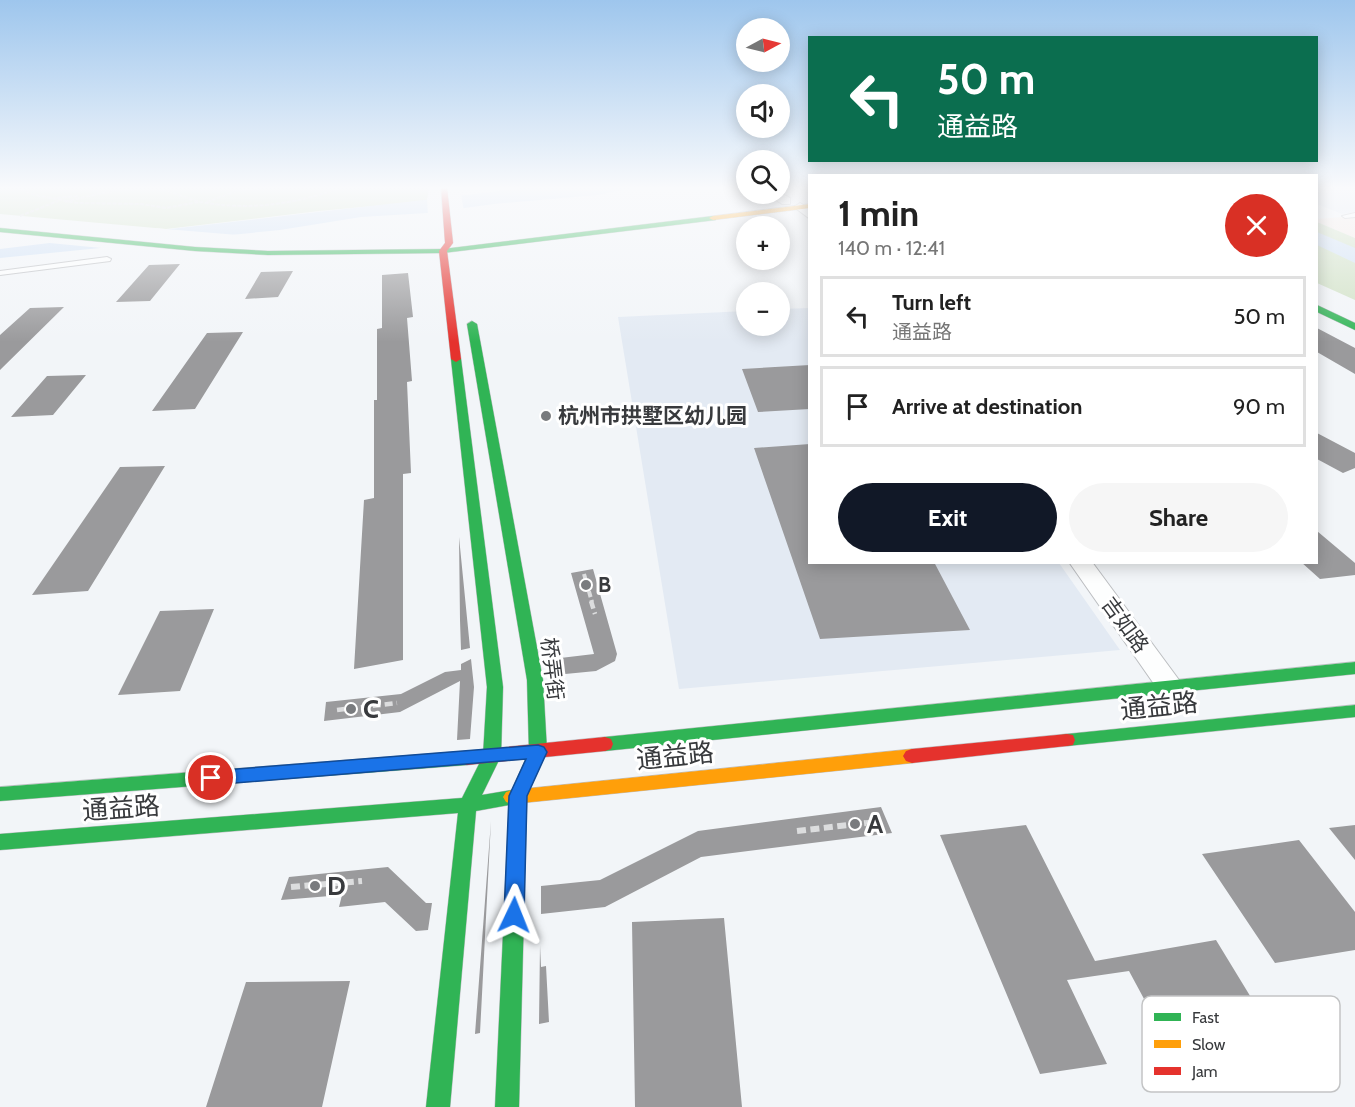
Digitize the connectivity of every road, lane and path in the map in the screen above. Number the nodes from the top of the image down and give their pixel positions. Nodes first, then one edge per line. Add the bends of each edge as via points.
1 (134, 239) edge
2 (451, 239) edge
3 (533, 239) edge
4 (552, 239) edge
5 (453, 251) junction
6 (107, 259) dead end
7 (0, 273) edge
8 (1318, 294) edge
9 (469, 308) dead end
10 (1318, 308) edge
11 (1355, 312) edge
12 (1355, 327) edge
13 (1081, 564) edge
14 (584, 574) dead end
15 (595, 614) dead end
16 (1355, 668) edge
17 (1170, 687) junction
18 (397, 704) dead end
19 (337, 710) dead end
20 (1355, 711) edge
21 (538, 752) junction
22 (492, 756) junction
23 (0, 794) edge
24 (518, 796) junction
25 (468, 805) junction
26 (879, 820) dead end
27 (797, 831) dead end
28 (0, 842) edge
29 (362, 881) dead end
30 (291, 887) dead end
31 (438, 1107) edge
32 (507, 1107) edge

1 - 5 main road via 237,248
2 - 5 main road
3 - 5 main road
4 - 5 main road
5 - 22 main road via 495,687
6 - 7 lane
8 - 11 main road
9 - 21 main road, 桥弄街 via 535,680
10 - 12 main road
13 - 17 street, 吉如路
14 - 15 path
16 - 17 main road, 通益路
17 - 21 main road, 通益路
18 - 19 path
20 - 24 main road, 通益路
21 - 22 main road, 通益路
21 - 24 main road, 桥弄街
22 - 23 main road, 通益路
22 - 25 main road
24 - 25 main road, 通益路
24 - 32 main road, 桥弄街
25 - 28 main road, 通益路
25 - 31 main road
26 - 27 path
29 - 30 path

